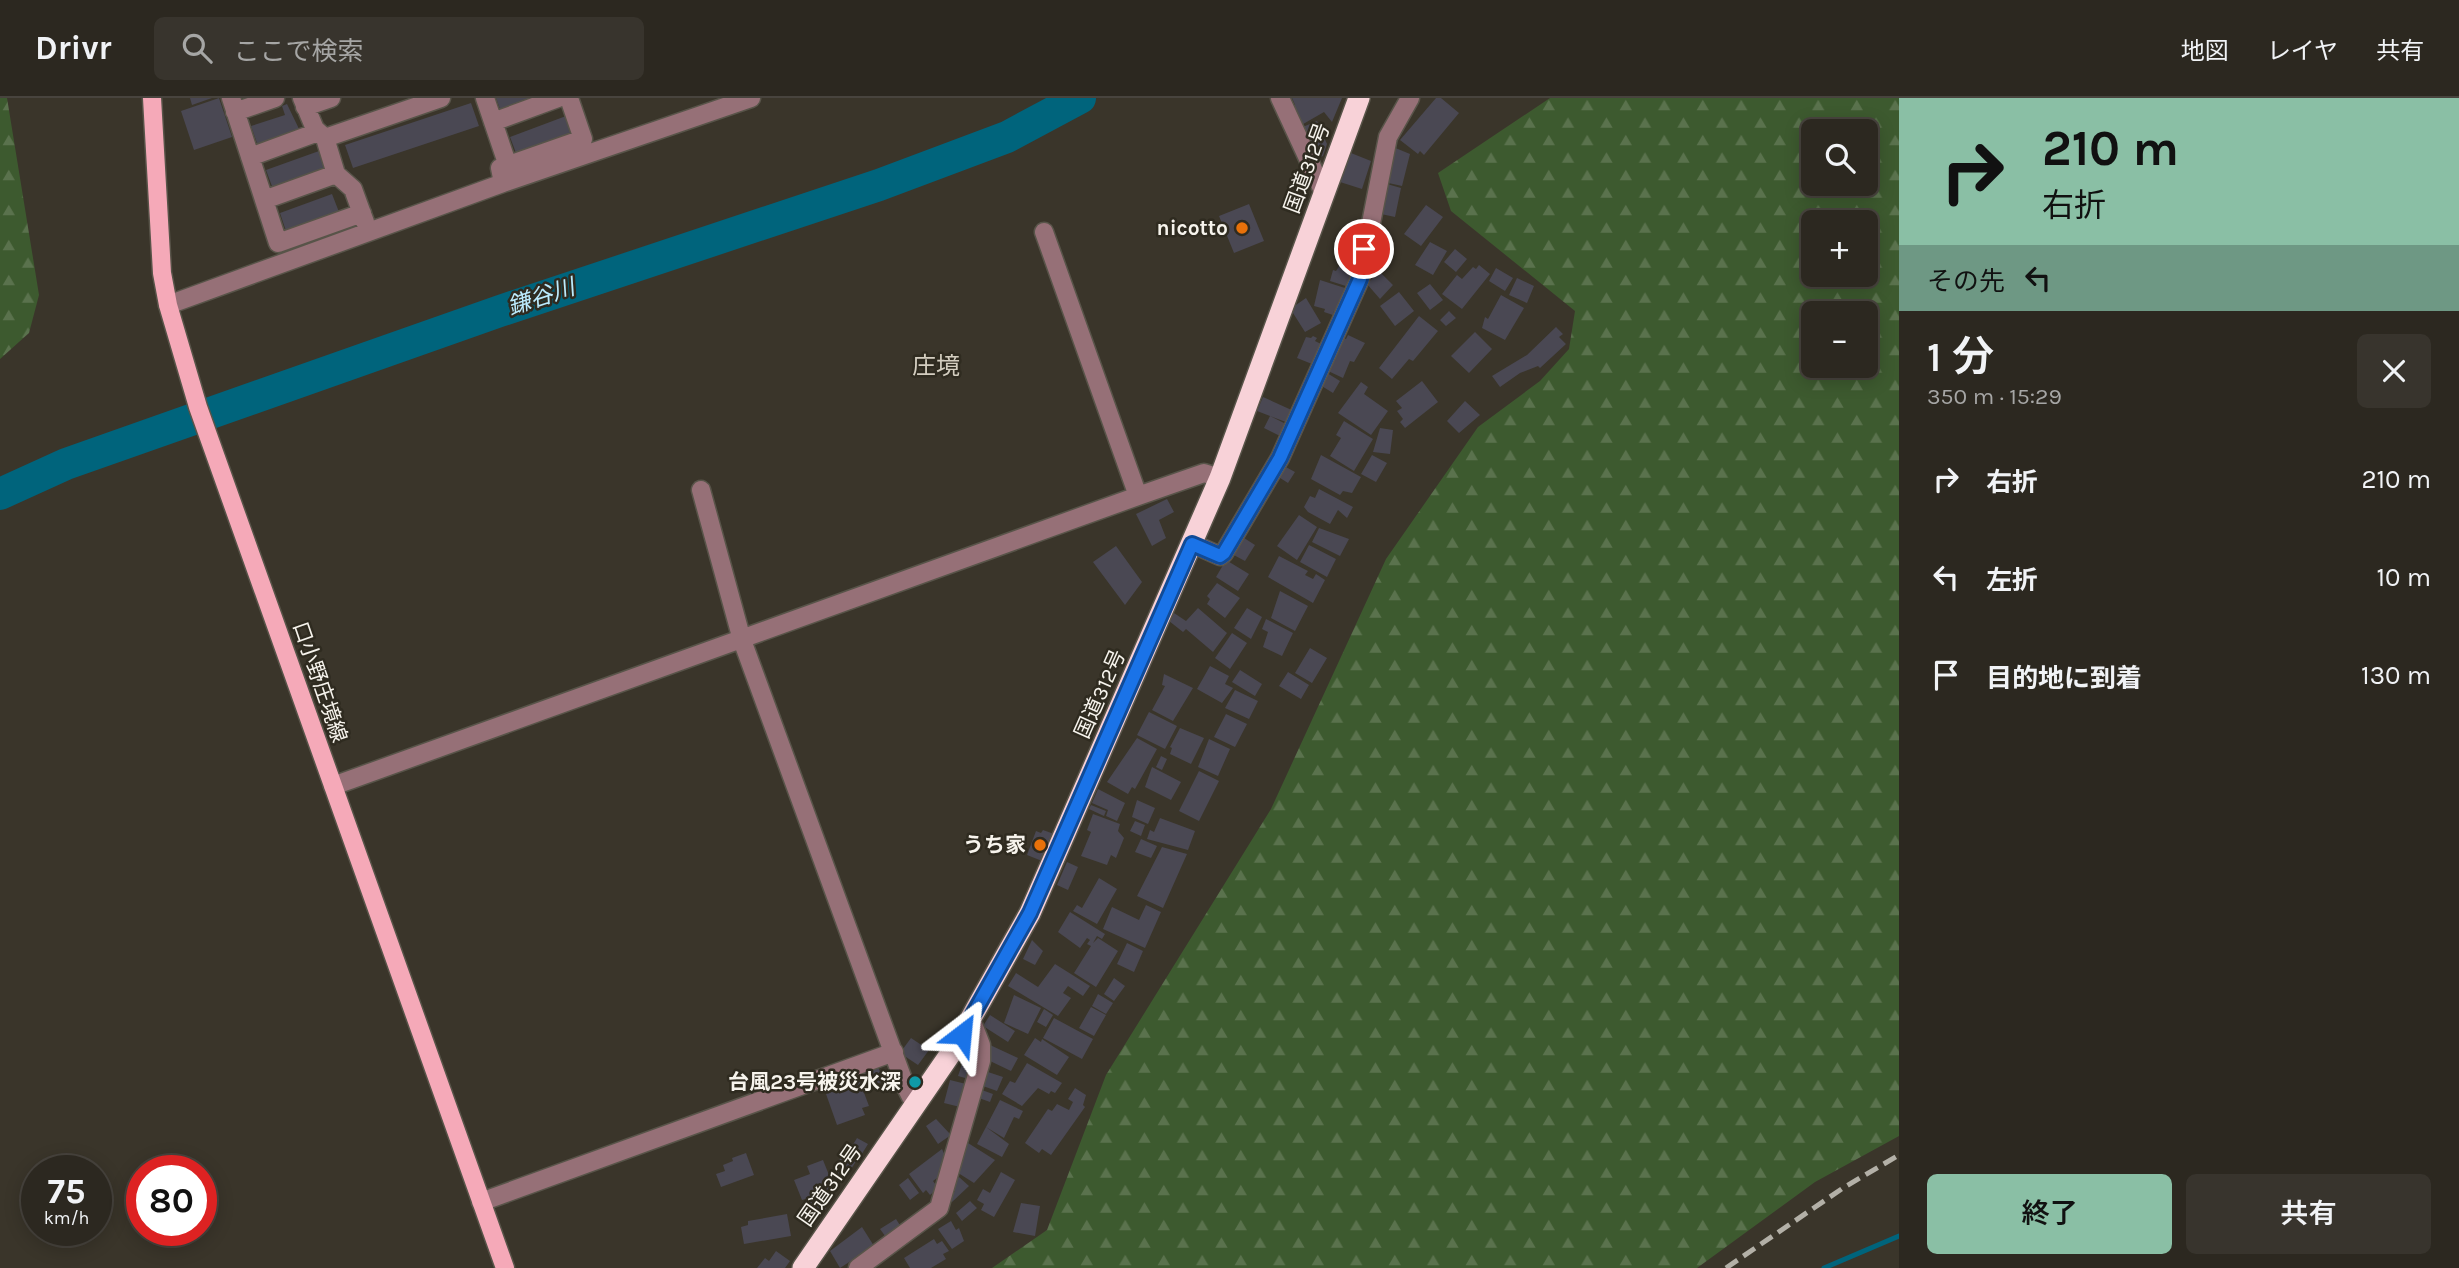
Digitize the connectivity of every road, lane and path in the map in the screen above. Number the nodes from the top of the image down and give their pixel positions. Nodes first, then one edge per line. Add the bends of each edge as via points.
1 (152, 98) edge
2 (275, 98) edge
3 (331, 98) edge
4 (441, 98) edge
5 (485, 98) edge
6 (558, 98) edge
7 (569, 98) edge
8 (751, 98) edge
9 (1280, 98) edge
10 (1359, 98) edge
11 (1410, 98) edge
12 (304, 102) edge
13 (233, 105) edge
14 (493, 122) junction
15 (322, 135) junction
16 (250, 157) junction
17 (336, 174) junction
18 (505, 174) junction
19 (1324, 193) junction
20 (264, 200) junction
21 (362, 213) junction
22 (369, 232) junction
23 (1044, 232) dead end
24 (168, 305) junction
25 (1220, 478) junction
26 (701, 490) dead end
27 (1138, 496) junction
28 (1192, 544) junction
29 (743, 640) junction
30 (332, 786) junction
31 (971, 1018) junction
32 (953, 1050) junction
33 (894, 1052) junction
34 (981, 1061) junction
35 (918, 1101) junction
36 (481, 1202) junction
37 (505, 1268) edge
38 (803, 1268) edge
39 (858, 1268) edge

1 - 24 main road, 口小野庄境線
2 - 13 street
3 - 12 street
4 - 15 street
5 - 14 street
6 - 14 street
7 - 18 street via 583,139
8 - 18 street
9 - 19 street
10 - 19 highway, 国道312号
11 - 28 street via 1388,137 1360,279 1280,458 1224,553 1220,556
12 - 15 street
13 - 16 street
14 - 18 street
15 - 16 street
15 - 17 street
16 - 20 street
17 - 20 street
17 - 21 street via 353,189
18 - 22 street
19 - 25 highway, 国道312号
20 - 21 street via 278,243
21 - 22 street
22 - 24 street
23 - 27 street
24 - 30 main road, 口小野庄境線 via 198,407
25 - 27 street via 1204,473
25 - 28 highway, 国道312号
26 - 29 street
27 - 29 street
28 - 31 highway, 国道312号 via 1030,913
29 - 30 street
29 - 33 street
30 - 36 main road, 口小野庄境線
31 - 32 highway, 国道312号
31 - 34 street via 981,1045
32 - 34 street
32 - 35 highway, 国道312号
33 - 35 street via 911,1097
33 - 36 street
34 - 39 street via 939,1208
35 - 38 highway, 国道312号
36 - 37 main road, 口小野庄境線

